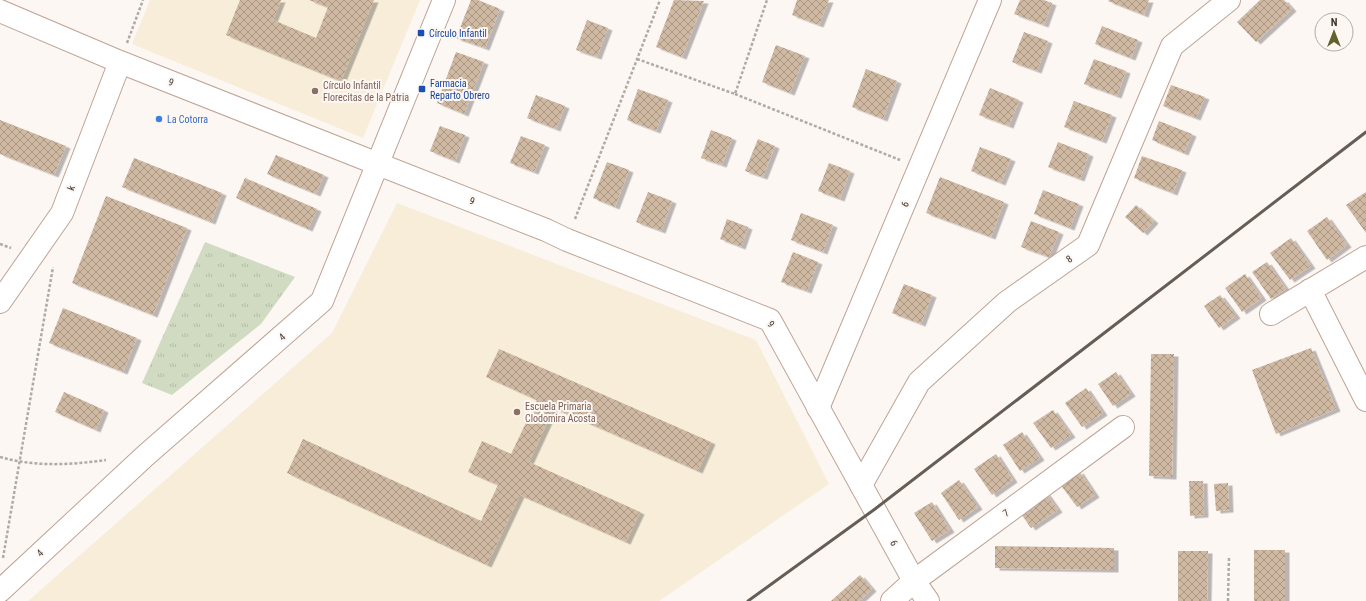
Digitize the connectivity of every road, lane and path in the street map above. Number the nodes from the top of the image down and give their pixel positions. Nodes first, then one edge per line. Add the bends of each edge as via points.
1 (143, 0) edge
2 (444, 0) edge
3 (660, 0) edge
4 (767, 0) edge
5 (990, 0) edge
6 (1222, 2) edge
7 (0, 11) edge
8 (637, 59) junction
9 (120, 62) junction
10 (735, 94) junction
11 (378, 164) junction
12 (920, 168) junction
13 (566, 240) junction
14 (1366, 256) edge
15 (54, 260) dead end
16 (1310, 290) junction
17 (0, 302) edge
18 (1271, 314) dead end
19 (1366, 400) edge
20 (818, 408) junction
21 (1123, 427) dead end
22 (0, 457) edge
23 (109, 460) dead end
24 (20, 463) junction
25 (861, 485) junction
26 (1229, 556) dead end
27 (3, 559) dead end
28 (914, 581) junction
29 (0, 591) edge
30 (892, 601) edge
31 (928, 601) edge
32 (1228, 601) edge

1 - 9 path
2 - 11 street, 4
3 - 8 path
4 - 10 path
5 - 12 street, 6
6 - 25 street, 8 via 1172,46 1088,246 1007,302 919,382
7 - 9 street, 9
8 - 10 path
8 - 13 path
9 - 11 street, 9
9 - 17 street, k via 62,213
10 - 12 path
11 - 13 street, 9
11 - 29 street, 4 via 322,301 146,456
12 - 20 street, 6
13 - 20 street, 9 via 770,320
14 - 16 street
15 - 24 path
16 - 18 street
16 - 19 street
20 - 25 street, 9
21 - 28 street, 7
22 - 24 path
23 - 24 path via 72,464
24 - 27 path
25 - 28 street, 6
26 - 32 path
28 - 30 street, 7
28 - 31 street, 6

